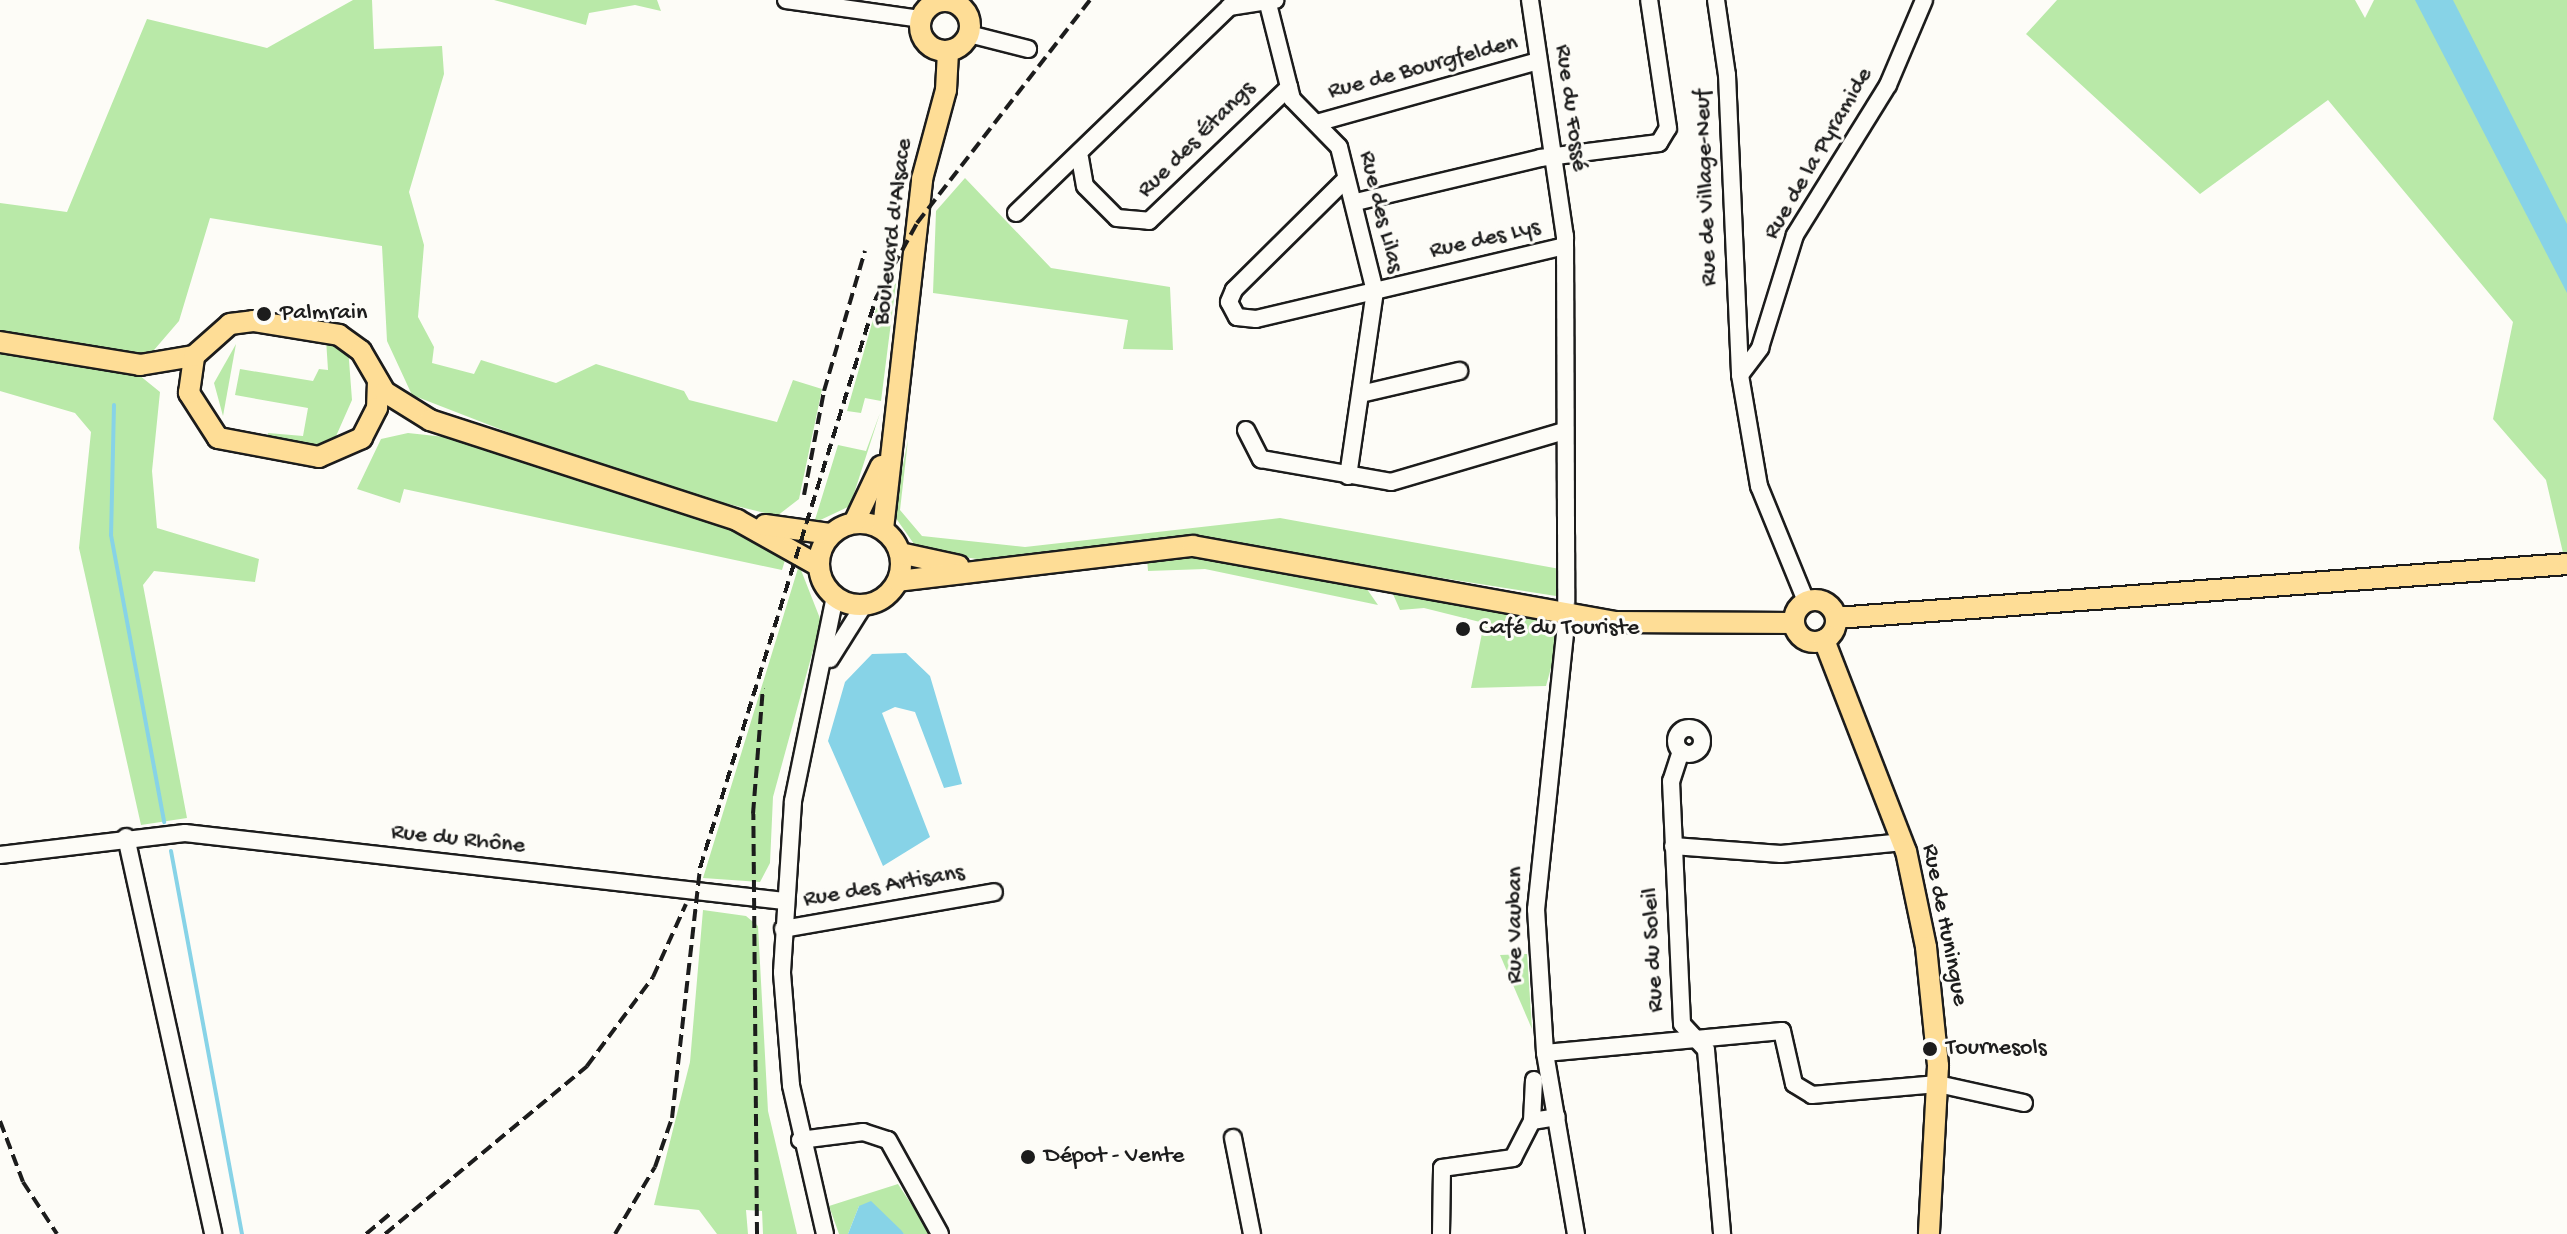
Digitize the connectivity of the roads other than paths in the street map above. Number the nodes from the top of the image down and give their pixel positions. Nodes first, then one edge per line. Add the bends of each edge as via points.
1 (786, 0) edge
2 (983, 0) edge
3 (1267, 0) edge
4 (1275, 0) edge
5 (1530, 0) edge
6 (1649, 0) edge
7 (1716, 0) edge
8 (1924, 0) edge
9 (966, 12) junction
10 (922, 19) junction
11 (969, 34) junction
12 (1028, 49) dead end
13 (948, 51) junction
14 (1538, 61) junction
15 (1289, 87) junction
16 (1320, 122) junction
17 (1552, 156) junction
18 (1080, 158) junction
19 (1346, 179) junction
20 (1356, 202) junction
21 (1016, 213) dead end
22 (1563, 224) joint
23 (1560, 247) junction
24 (1375, 291) junction
25 (0, 342) edge
26 (194, 356) junction
27 (140, 365) junction
28 (1459, 371) dead end
29 (1740, 375) junction
30 (378, 381) junction
31 (189, 393) junction
32 (1361, 394) junction
33 (430, 420) junction
34 (895, 420) junction
35 (369, 428) junction
36 (1246, 430) dead end
37 (1561, 432) junction
38 (1348, 476) junction
39 (737, 520) junction
40 (854, 523) junction
41 (883, 529) junction
42 (831, 534) junction
43 (900, 553) junction
44 (2567, 564) edge
45 (819, 566) junction
46 (984, 571) junction
47 (898, 581) junction
48 (835, 597) junction
49 (1806, 601) junction
50 (864, 605) junction
51 (1566, 609) junction
52 (1836, 618) junction
53 (1794, 623) junction
54 (1824, 640) junction
55 (822, 674) junction
56 (1681, 751) dead end
57 (126, 837) junction
58 (1903, 842) junction
59 (1673, 846) junction
60 (0, 855) edge
61 (994, 892) dead end
62 (784, 901) junction
63 (783, 929) junction
64 (1693, 1037) junction
65 (1545, 1053) junction
66 (1534, 1080) dead end
67 (1938, 1084) junction
68 (2024, 1103) dead end
69 (1557, 1117) junction
70 (1532, 1121) junction
71 (1233, 1138) dead end
72 (800, 1140) junction
73 (213, 1234) edge
74 (825, 1234) edge
75 (940, 1234) edge
76 (1252, 1234) edge
77 (1441, 1234) edge
78 (1576, 1234) edge
79 (1722, 1234) edge
80 (1929, 1234) edge

1 - 10 street
2 - 9 main road
3 - 4 street
3 - 15 street
3 - 18 street via 1229,7
5 - 14 street, Rue du Fossé
6 - 17 street via 1668,134 1646,147
7 - 29 street, Rue de Village-Neuf via 1727,75
8 - 29 street, Rue de la Pyramide via 1888,85 1795,235 1760,348
9 - 10 main road via 940,2
9 - 11 main road
10 - 13 main road via 926,42
11 - 12 street
11 - 13 main road
13 - 34 main road, Boulevard d'Alsace via 946,90 922,179
14 - 16 street, Rue de Bourgfelden
14 - 17 street, Rue du Fossé
15 - 16 street, Rue des Lilas via 1300,110
15 - 18 street, Rue des Étangs via 1149,221 1117,218 1080,177
16 - 19 street, Rue des Lilas via 1339,147
17 - 20 street
17 - 22 street, Rue du Fossé
18 - 21 street
19 - 20 street, Rue des Lilas
19 - 24 street, Rue des Lys via 1234,290 1231,310 1256,319
20 - 24 street, Rue des Lilas
22 - 23 street, Rue Vauban
23 - 24 street, Rue des Lys
23 - 37 street, Rue Vauban
24 - 32 street, Rue des Lilas
25 - 27 main road
26 - 27 main road
26 - 30 main road via 230,324 263,322 339,335 361,351
26 - 31 main road
27 - 31 main road
28 - 32 street
29 - 49 street via 1759,486
30 - 33 main road via 397,403
30 - 35 main road
31 - 35 main road via 205,427 254,448 319,457 352,447
32 - 38 street, Rue des Lilas
33 - 35 main road
33 - 39 main road
34 - 40 main road, Boulevard d'Alsace
34 - 41 main road, Boulevard d'Alsace
36 - 38 street via 1261,459
37 - 38 street via 1403,481
37 - 51 street, Rue Vauban
39 - 42 main road
39 - 45 main road
40 - 41 main road
40 - 42 main road
41 - 43 main road
42 - 45 main road
43 - 46 main road
43 - 47 main road
44 - 52 main road
45 - 48 main road
46 - 47 main road
46 - 51 main road via 1193,546
47 - 50 main road via 884,598
48 - 50 main road
48 - 55 street
49 - 52 main road via 1823,602
49 - 53 main road
50 - 55 street
51 - 53 main road via 1644,621
51 - 65 street, Rue Vauban via 1541,810 1536,909
52 - 54 main road
53 - 54 main road via 1805,640
54 - 58 main road, Rue de Huningue
55 - 62 street via 793,801
56 - 59 street, Rue du Soleil via 1671,781
57 - 60 street, Rue du Rhône
57 - 62 street, Rue du Rhône via 185,833
57 - 73 street
58 - 59 street via 1781,854
58 - 67 main road, Rue de Huningue via 1926,947
59 - 64 street, Rue du Soleil via 1682,1024
61 - 63 street, Rue des Artisans
62 - 63 street
63 - 72 street via 785,1027
64 - 65 street
64 - 67 street via 1782,1031 1794,1084 1812,1095
64 - 79 street, Rue du Soleil via 1706,1050
65 - 69 street, Rue Vauban
66 - 70 street
67 - 68 street
67 - 80 main road, Rue de Huningue
69 - 70 street
69 - 78 street, Rue Vauban
70 - 77 street via 1513,1158 1442,1168
71 - 76 street
72 - 74 street
72 - 75 street via 863,1132 888,1140

